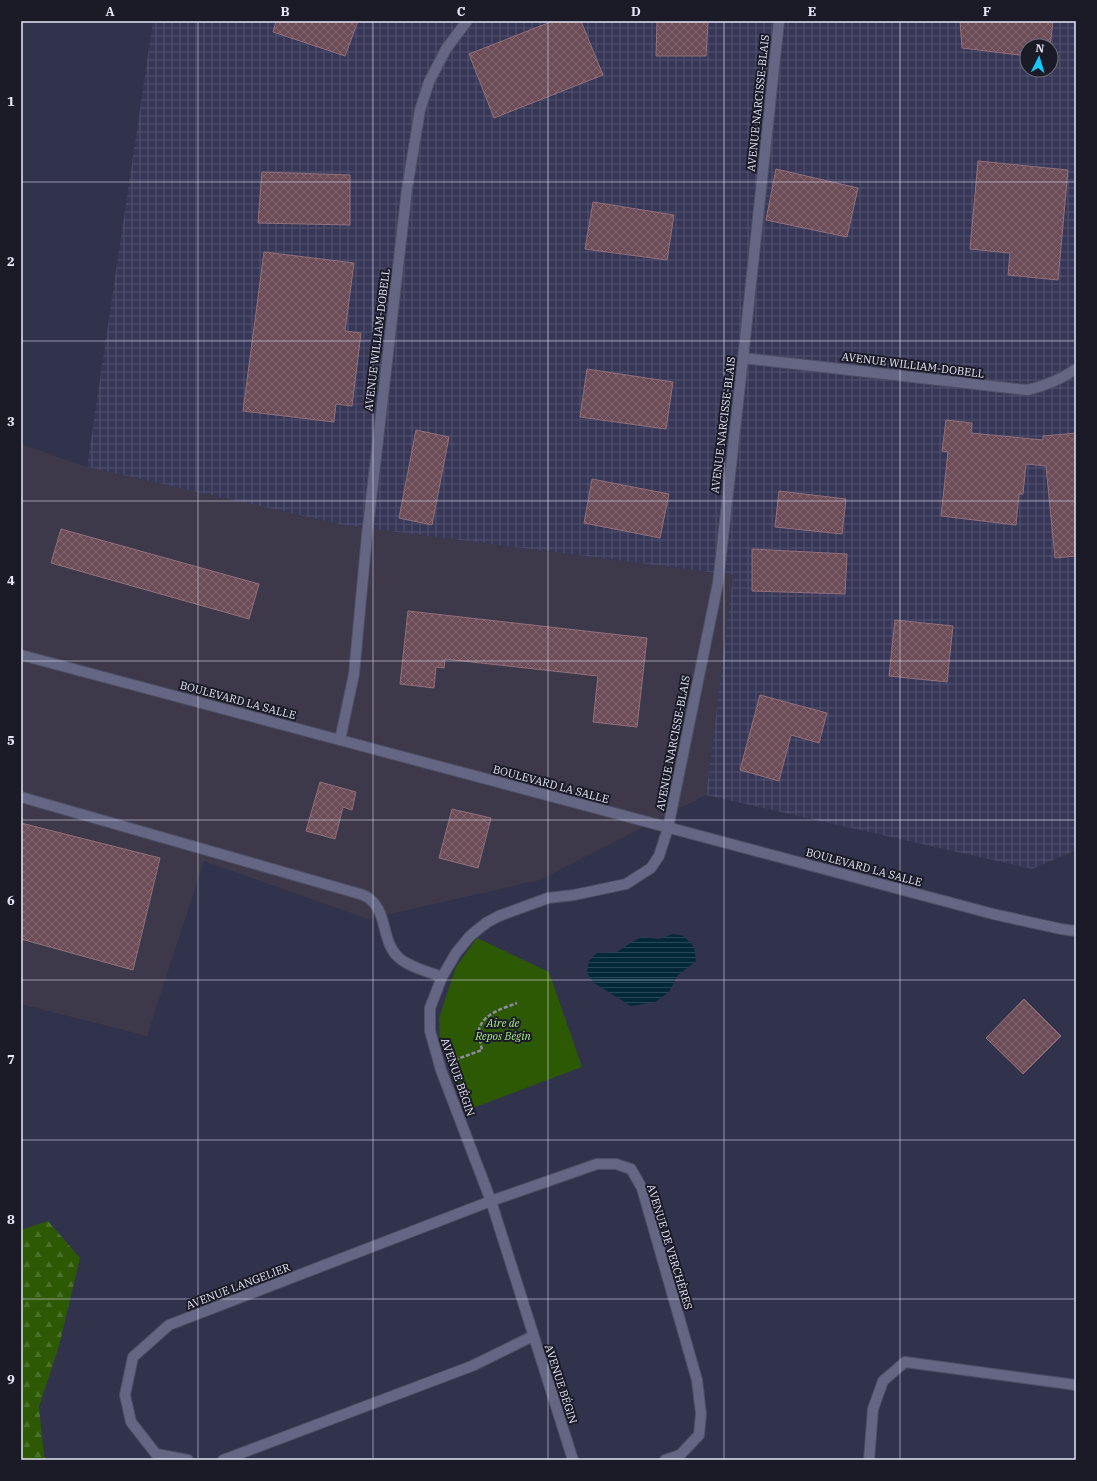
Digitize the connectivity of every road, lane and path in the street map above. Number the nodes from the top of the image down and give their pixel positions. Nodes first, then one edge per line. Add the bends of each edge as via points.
1 (467, 21) edge
2 (779, 21) edge
3 (743, 358) junction
4 (1076, 369) edge
5 (21, 655) edge
6 (340, 740) junction
7 (21, 797) edge
8 (668, 828) junction
9 (1076, 931) edge
10 (442, 977) junction
11 (516, 1003) dead end
12 (440, 1065) junction
13 (491, 1201) junction
14 (533, 1336) junction
15 (1076, 1385) edge
16 (188, 1460) edge
17 (223, 1460) edge
18 (573, 1460) edge
19 (665, 1460) edge
20 (869, 1460) edge

1 - 6 street, AVENUE WILLIAM-DOBELL via 446,49 428,82 413,146 367,536 354,674
2 - 3 street, AVENUE NARCISSE-BLAIS
3 - 4 street, AVENUE WILLIAM-DOBELL via 1027,390 1044,386
3 - 8 street, AVENUE NARCISSE-BLAIS via 718,583
5 - 6 street, BOULEVARD LA SALLE
6 - 8 street, BOULEVARD LA SALLE
7 - 10 street via 360,894 371,900 380,913 390,947 398,956 415,967
8 - 9 street, BOULEVARD LA SALLE via 993,914
8 - 10 street, AVENUE BÉGIN via 659,856 651,868 626,884 548,898 498,916 470,936
10 - 12 street, AVENUE BÉGIN via 430,1008 430,1031
11 - 12 path via 490,1014 483,1022 479,1031 482,1050
12 - 13 street, AVENUE BÉGIN
13 - 14 street, AVENUE BÉGIN
13 - 16 street, AVENUE LANGELIER via 169,1326 133,1357 125,1395 131,1422 156,1454
13 - 19 street, AVENUE DE VERCHÈRES via 597,1164 616,1164 631,1169 642,1188 697,1380 701,1414 699,1435 680,1455
14 - 17 street via 472,1366
14 - 18 street, AVENUE BÉGIN
15 - 20 street via 905,1362 883,1381 873,1409

